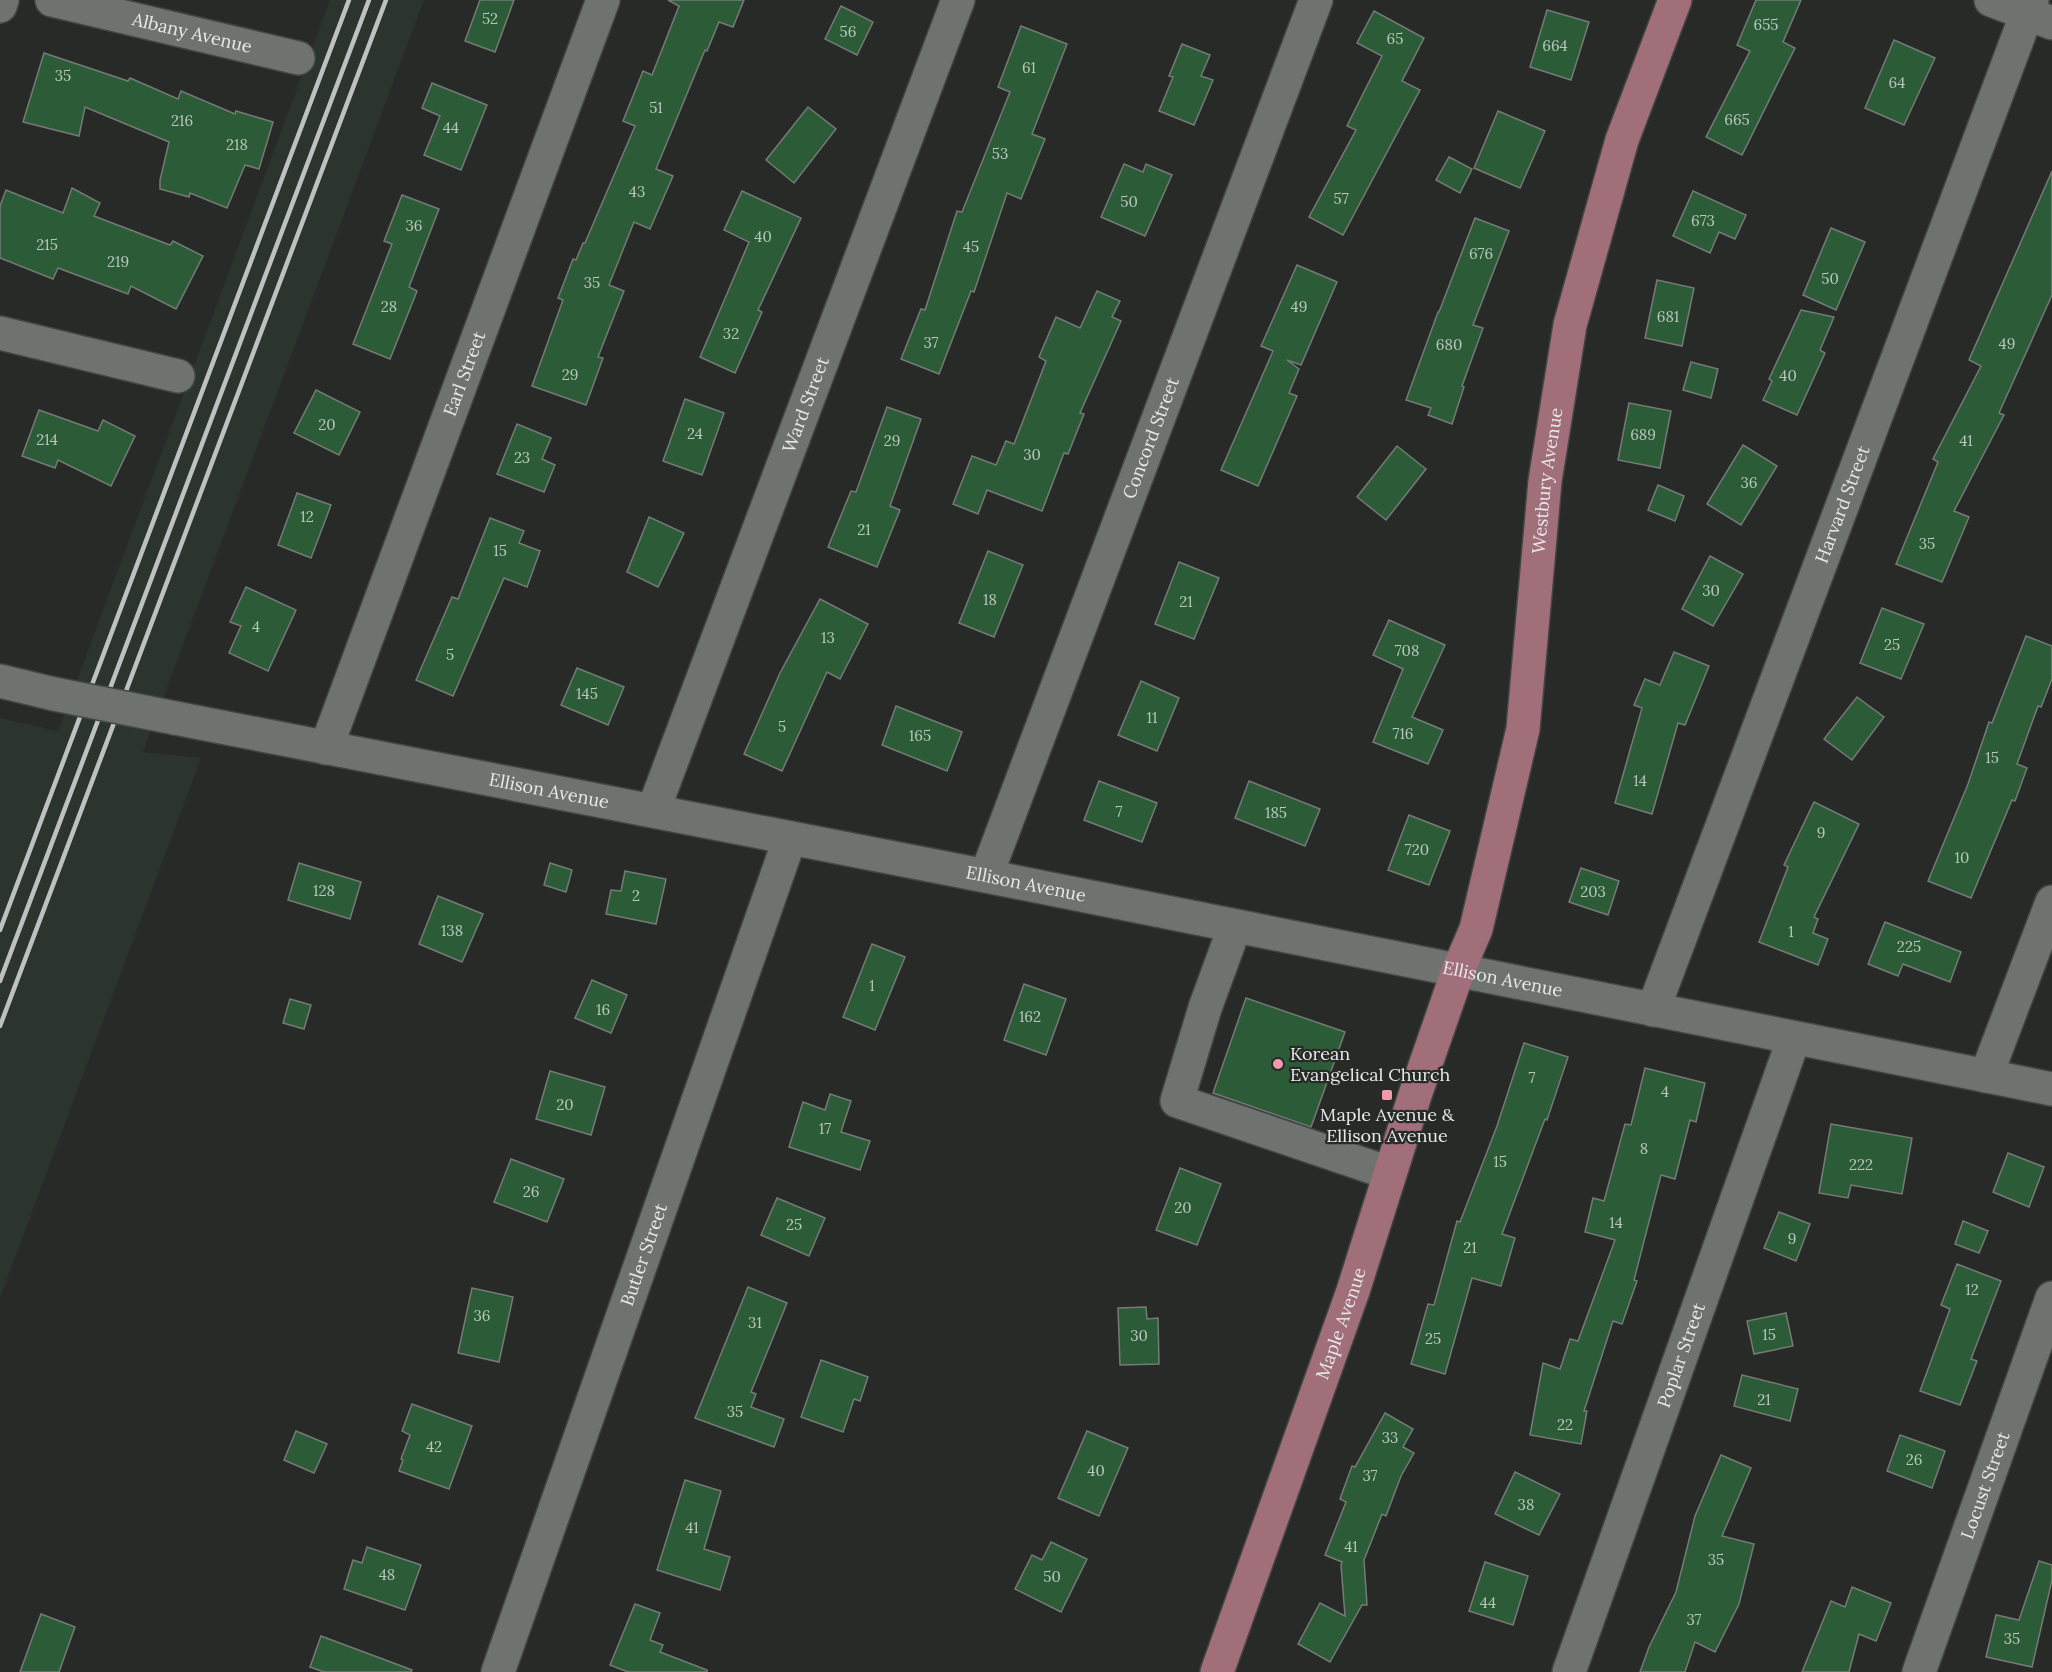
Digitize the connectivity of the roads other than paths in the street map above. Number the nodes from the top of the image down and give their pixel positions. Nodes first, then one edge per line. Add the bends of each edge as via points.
1 (2, 0) edge
2 (52, 0) edge
3 (603, 0) edge
4 (958, 0) edge
5 (1316, 0) edge
6 (1675, 0) edge
7 (1991, 0) edge
8 (0, 6) edge
9 (2037, 12) edge
10 (298, 58) dead end
11 (0, 333) edge
12 (178, 376) dead end
13 (0, 681) edge
14 (326, 748) junction
15 (653, 811) junction
16 (790, 838) junction
17 (986, 876) junction
18 (2052, 902) edge
19 (1234, 926) junction
20 (1458, 971) junction
21 (1653, 1010) junction
22 (1794, 1038) junction
23 (1986, 1076) junction
24 (2052, 1089) edge
25 (1389, 1173) junction
26 (2052, 1298) edge
27 (498, 1672) edge
28 (1217, 1672) edge
29 (1569, 1672) edge
30 (1919, 1672) edge

1 - 8 street
2 - 10 street, Albany Avenue
3 - 14 street, Earl Street
4 - 15 street, Ward Street
5 - 17 street, Concord Street
6 - 20 main road, Westbury Avenue via 1622,140 1570,325 1545,481 1523,729 1476,929
7 - 9 street
9 - 21 street, Harvard Street
11 - 12 street
13 - 14 street, Ellison Avenue, bridge
14 - 15 street, Ellison Avenue
15 - 16 street, Ellison Avenue
16 - 17 street, Ellison Avenue
16 - 27 street, Butler Street
17 - 19 street, Ellison Avenue
18 - 23 street
19 - 20 street, Ellison Avenue
19 - 25 street via 1177,1101
20 - 21 street, Ellison Avenue
20 - 25 main road, Maple Avenue
21 - 22 street, Ellison Avenue
22 - 23 street, Ellison Avenue
22 - 29 street, Poplar Street
23 - 24 street, Ellison Avenue
25 - 28 main road, Maple Avenue via 1353,1291
26 - 30 street, Locust Street

